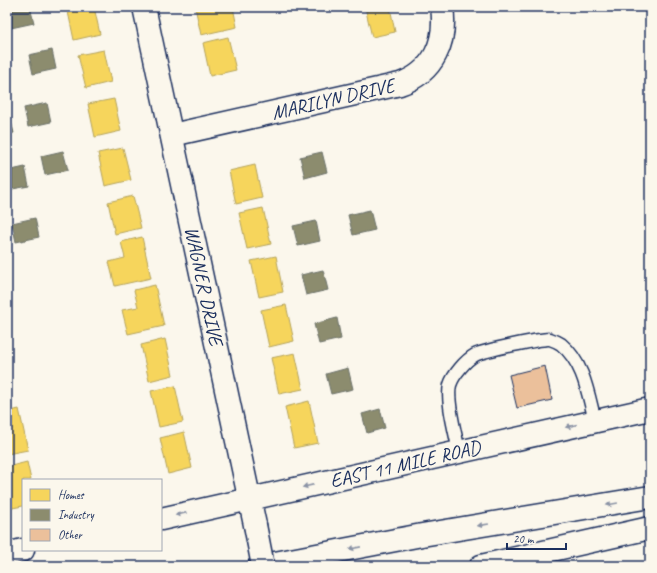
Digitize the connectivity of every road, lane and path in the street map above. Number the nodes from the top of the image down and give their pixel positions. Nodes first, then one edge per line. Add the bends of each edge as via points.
1 (144, 7) edge
2 (442, 7) edge
3 (172, 135) junction
4 (650, 409) edge
5 (594, 421) junction
6 (460, 452) junction
7 (650, 497) edge
8 (248, 499) junction
9 (162, 519) edge
10 (650, 528) edge
11 (22, 550) edge
12 (7, 554) edge
13 (259, 566) edge
14 (264, 566) edge
15 (481, 566) edge

1 - 3 main road, WAGNER DRIVE
2 - 3 main road, MARILYN DRIVE via 442,35 437,53 413,80
3 - 8 main road, WAGNER DRIVE
4 - 5 main road, EAST 11 MILE ROAD
5 -> 6 main road, EAST 11 MILE ROAD
5 - 6 lane via 583,374 571,354 560,344 549,339 501,348 476,354 460,368 450,385 450,401
6 -> 8 main road, EAST 11 MILE ROAD
7 -> 13 main road via 422,535
8 -> 9 main road, EAST 11 MILE ROAD
8 - 14 main road, WAGNER DRIVE, bridge
10 - 15 main road
11 - 12 main road

